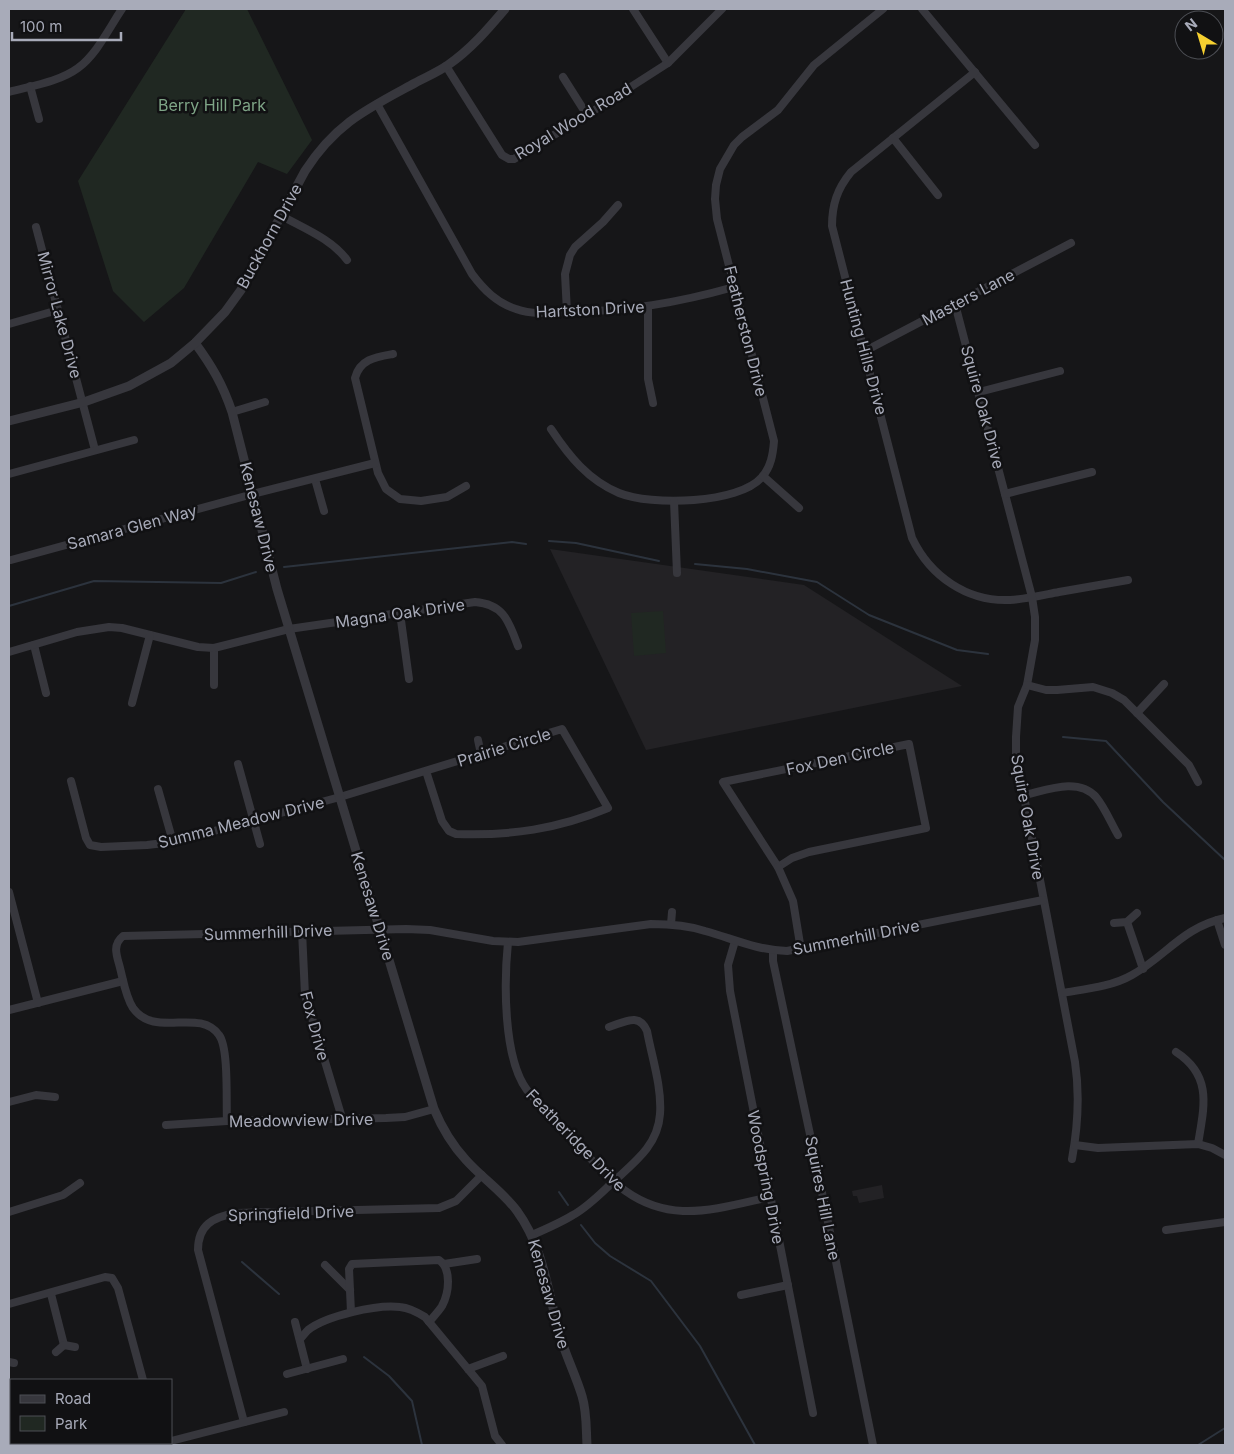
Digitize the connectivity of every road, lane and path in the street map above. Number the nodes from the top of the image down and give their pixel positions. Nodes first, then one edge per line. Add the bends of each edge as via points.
1 (122, 9) edge
2 (506, 9) edge
3 (633, 9) edge
4 (722, 9) edge
5 (883, 9) edge
6 (922, 9) edge
7 (668, 63) junction
8 (446, 66) junction
9 (975, 72) junction
10 (564, 77) dead end
11 (30, 86) junction
12 (9, 92) edge
13 (377, 104) junction
14 (587, 115) junction
15 (39, 119) dead end
16 (892, 138) junction
17 (1035, 145) dead end
18 (938, 195) dead end
19 (618, 204) dead end
20 (280, 215) junction
21 (36, 227) dead end
22 (1071, 243) dead end
23 (347, 260) dead end
24 (734, 287) junction
25 (955, 304) junction
26 (648, 307) junction
27 (58, 310) junction
28 (567, 312) junction
29 (9, 324) edge
30 (195, 344) junction
31 (865, 351) junction
32 (393, 354) dead end
33 (1060, 371) dead end
34 (978, 392) junction
35 (84, 402) junction
36 (265, 402) dead end
37 (653, 403) dead end
38 (232, 412) junction
39 (9, 421) edge
40 (551, 429) dead end
41 (134, 440) dead end
42 (95, 450) junction
43 (375, 463) junction
44 (1092, 472) dead end
45 (9, 474) edge
46 (764, 476) junction
47 (315, 479) junction
48 (466, 486) dead end
49 (253, 494) junction
50 (1005, 494) junction
51 (674, 501) junction
52 (799, 508) dead end
53 (324, 511) dead end
54 (11, 560) dead end
55 (677, 573) dead end
56 (1128, 580) dead end
57 (1032, 597) junction
58 (400, 613) junction
59 (289, 629) junction
60 (150, 635) junction
61 (34, 645) junction
62 (518, 646) dead end
63 (214, 648) junction
64 (9, 652) edge
65 (409, 679) dead end
66 (1164, 684) dead end
67 (214, 685) dead end
68 (1027, 685) junction
69 (46, 693) dead end
70 (132, 703) dead end
71 (1137, 713) junction
72 (478, 740) dead end
73 (481, 754) junction
74 (238, 764) dead end
75 (426, 771) junction
76 (71, 781) dead end
77 (1198, 782) dead end
78 (158, 789) dead end
79 (1024, 795) junction
80 (340, 797) junction
81 (253, 820) junction
82 (1118, 835) dead end
83 (173, 842) junction
84 (260, 844) dead end
85 (778, 867) junction
86 (9, 892) edge
87 (1043, 900) junction
88 (672, 912) dead end
89 (1137, 913) dead end
90 (1221, 919) edge
91 (1127, 922) junction
92 (1114, 923) dead end
93 (671, 924) junction
94 (381, 929) junction
95 (302, 931) junction
96 (735, 941) junction
97 (508, 942) junction
98 (1225, 945) edge
99 (801, 950) junction
100 (773, 951) junction
101 (1143, 968) junction
102 (123, 981) junction
103 (1062, 993) junction
104 (38, 1003) junction
105 (9, 1010) edge
106 (609, 1027) dead end
107 (1176, 1052) dead end
108 (55, 1097) dead end
109 (9, 1102) edge
110 (434, 1109) junction
111 (342, 1118) junction
112 (227, 1121) junction
113 (166, 1125) dead end
114 (1198, 1144) junction
115 (1075, 1145) junction
116 (1225, 1155) edge
117 (1072, 1159) dead end
118 (482, 1176) junction
119 (613, 1182) junction
120 (80, 1183) dead end
121 (770, 1197) junction
122 (9, 1212) edge
123 (1225, 1222) edge
124 (1166, 1230) dead end
125 (532, 1235) junction
126 (477, 1259) dead end
127 (444, 1264) junction
128 (324, 1265) dead end
129 (788, 1285) junction
130 (350, 1290) junction
131 (51, 1294) junction
132 (741, 1295) dead end
133 (9, 1304) edge
134 (351, 1312) junction
135 (295, 1322) dead end
136 (429, 1322) junction
137 (300, 1339) junction
138 (64, 1345) junction
139 (75, 1347) dead end
140 (56, 1352) dead end
141 (504, 1356) dead end
142 (343, 1359) dead end
143 (307, 1369) junction
144 (468, 1369) junction
145 (287, 1374) dead end
146 (143, 1379) edge
147 (284, 1412) dead end
148 (813, 1413) dead end
149 (244, 1422) junction
150 (172, 1441) edge
151 (502, 1445) edge
152 (587, 1445) edge
153 (873, 1445) edge

1 - 11 street via 99,44 76,70
2 - 8 street, Buckhorn Drive via 473,45
3 - 7 street
4 - 7 street, Royal Wood Road
5 - 24 street, Featherston Drive via 814,65 778,110 742,136 726,157 716,184 715,199
6 - 9 street
7 - 14 street, Royal Wood Road
8 - 13 street, Buckhorn Drive
8 - 14 street, Royal Wood Road via 504,158 520,156
9 - 16 street, Hunting Hills Drive
9 - 17 street
10 - 14 street
11 - 12 street
11 - 15 street
13 - 20 street, Buckhorn Drive via 338,130 316,154
13 - 28 street, Hartston Drive via 480,285 499,301 517,310 540,314
16 - 18 street
16 - 31 street, Hunting Hills Drive via 847,176 832,211 832,226
19 - 28 street via 575,247 566,263
20 - 23 street via 329,243
20 - 30 street, Buckhorn Drive via 241,290
21 - 27 street, Mirror Lake Drive
22 - 25 street, Masters Lane
24 - 26 street, Hartston Drive
24 - 46 street, Featherston Drive via 774,441 770,465
25 - 31 street, Masters Lane
25 - 34 street, Squire Oak Drive
26 - 28 street, Hartston Drive
26 - 37 street via 648,379
27 - 29 street
27 - 35 street, Mirror Lake Drive
30 - 35 street, Buckhorn Drive via 142,380
30 - 38 street, Kenesaw Drive via 214,370
31 - 57 street, Hunting Hills Drive via 912,538 925,561 944,580 973,595 995,600
32 - 43 street via 365,362 355,378
33 - 34 street
34 - 50 street, Squire Oak Drive
35 - 39 street, Buckhorn Drive
35 - 42 street, Mirror Lake Drive
36 - 38 street
38 - 49 street, Kenesaw Drive
40 - 51 street via 581,469 604,486 637,498
41 - 42 street
42 - 45 street
43 - 47 street, Samara Glen Way
43 - 48 street via 386,489 400,500 435,499
44 - 50 street
46 - 51 street via 752,486 731,495
46 - 52 street
47 - 49 street, Samara Glen Way
47 - 53 street
49 - 54 street, Samara Glen Way
49 - 59 street, Kenesaw Drive
50 - 57 street, Squire Oak Drive
51 - 55 street
56 - 57 street, Hunting Hills Drive
57 - 68 street, Squire Oak Drive via 1034,640
58 - 59 street, Magna Oak Drive
58 - 62 street, Magna Oak Drive via 485,602 501,611
58 - 65 street
59 - 63 street, Magna Oak Drive
59 - 80 street, Kenesaw Drive
60 - 61 street via 122,628 98,628
60 - 63 street
60 - 70 street
61 - 64 street
61 - 69 street
63 - 67 street
66 - 71 street
68 - 71 street via 1046,690 1103,689 1124,700
68 - 79 street, Squire Oak Drive via 1018,707 1016,737 1018,772
71 - 77 street via 1189,765
72 - 73 street
73 - 75 street, Prairie Circle
73 - 75 street, Prairie Circle via 562,729 608,808 530,831 456,834 442,821
74 - 81 street
75 - 80 street, Prairie Circle
76 - 83 street, Summa Meadow Drive via 90,845
78 - 83 street
79 - 82 street via 1070,786 1085,789 1100,803
79 - 87 street, Squire Oak Drive
80 - 81 street, Summa Meadow Drive
80 - 94 street, Kenesaw Drive
81 - 83 street, Summa Meadow Drive
81 - 84 street
85 - 85 street, Fox Den Circle via 723,782 909,744 926,828 809,852
85 - 99 street, Fox Den Circle via 793,901
86 - 104 street
87 - 99 street, Summerhill Drive
87 - 103 street, Squire Oak Drive
88 - 93 street
89 - 91 street
90 - 98 street
90 - 101 street via 1189,932
91 - 92 street
91 - 101 street
93 - 96 street, Summerhill Drive
93 - 97 street, Summerhill Drive
94 - 95 street, Summerhill Drive
94 - 97 street, Summerhill Drive via 418,929
94 - 110 street, Kenesaw Drive
95 - 102 street, Summerhill Drive via 125,936 120,938 116,947
95 - 111 street, Fox Drive via 305,996
96 - 100 street, Summerhill Drive
96 - 121 street, Woodspring Drive via 728,965 730,991
97 - 119 street, Featheridge Drive via 505,991 513,1058 520,1079
99 - 100 street, Summerhill Drive
100 - 153 street, Squires Hill Lane
101 - 103 street via 1110,984
102 - 104 street
102 - 112 street, Summerhill Drive via 130,1003 143,1019 201,1023 219,1034 224,1049
103 - 115 street, Squire Oak Drive via 1078,1081
104 - 105 street
106 - 119 street via 633,1020 645,1025 660,1104 654,1138 646,1151
107 - 114 street via 1192,1066 1204,1090
108 - 109 street via 36,1095
110 - 111 street, Meadowview Drive via 404,1117
110 - 118 street, Kenesaw Drive via 454,1146
111 - 112 street, Meadowview Drive
112 - 113 street, Meadowview Drive
114 - 115 street via 1098,1148
114 - 116 street
115 - 117 street, Squire Oak Drive
118 - 125 street, Kenesaw Drive via 517,1211
118 - 149 street, Springfield Drive via 456,1201 439,1208 236,1213 217,1217 203,1229 198,1250
119 - 121 street, Featheridge Drive via 644,1202 669,1210 697,1211
119 - 125 street via 572,1216
120 - 122 street via 58,1198
121 - 129 street, Woodspring Drive
123 - 124 street
125 - 152 street, Kenesaw Drive via 546,1275 560,1336 582,1397
126 - 127 street
127 - 130 street via 439,1260 352,1264
127 - 136 street via 448,1288 442,1306
128 - 130 street
129 - 132 street
129 - 148 street, Woodspring Drive
130 - 134 street
131 - 133 street
131 - 138 street
131 - 146 street via 105,1277 112,1278 118,1288
134 - 136 street via 401,1307 414,1310
134 - 137 street via 308,1330
135 - 137 street
136 - 144 street
137 - 143 street
138 - 139 street
138 - 140 street
141 - 144 street
142 - 143 street
143 - 145 street
144 - 151 street via 482,1386 494,1436
147 - 149 street
149 - 150 street

